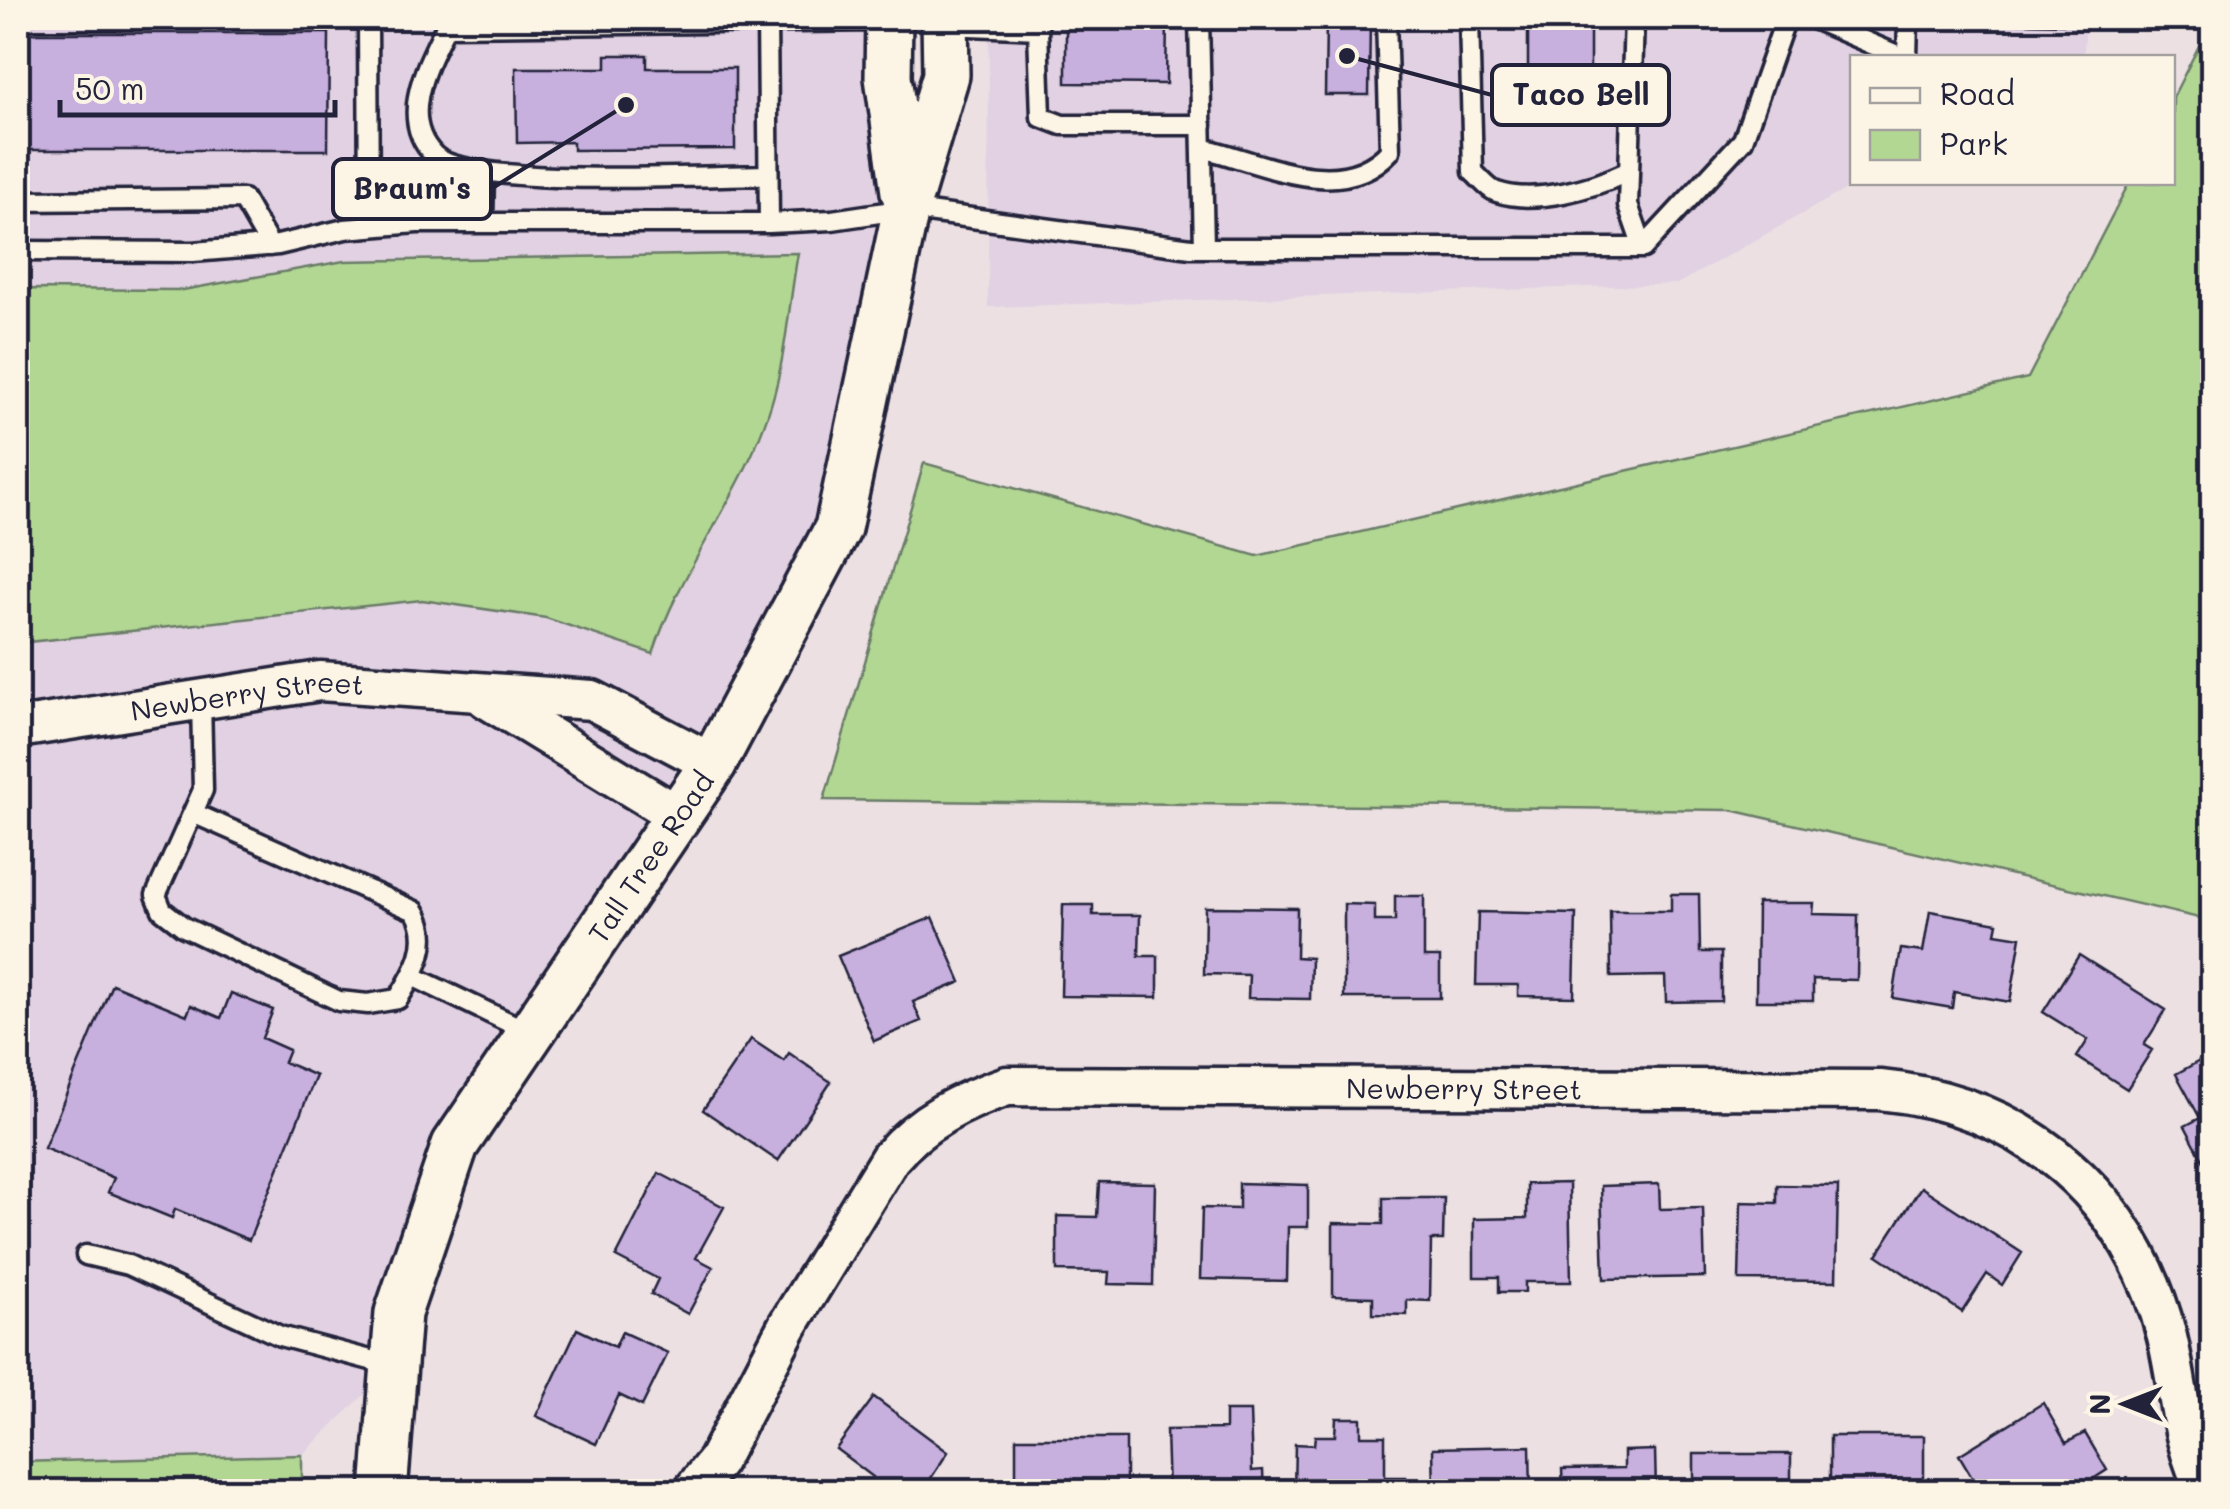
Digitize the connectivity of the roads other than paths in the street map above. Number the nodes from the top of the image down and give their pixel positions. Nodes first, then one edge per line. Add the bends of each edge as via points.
1 (368, 18) edge
2 (1200, 18) edge
3 (1386, 18) edge
4 (1470, 18) edge
5 (1634, 18) edge
6 (1786, 18) edge
7 (1811, 18) edge
8 (1908, 18) edge
9 (889, 19) edge
10 (767, 21) edge
11 (946, 21) edge
12 (446, 22) edge
13 (1038, 23) edge
14 (1899, 55) edge
15 (1906, 55) edge
16 (1202, 125) junction
17 (1202, 148) junction
18 (484, 172) junction
19 (1627, 172) junction
20 (768, 175) junction
21 (18, 201) edge
22 (906, 209) junction
23 (483, 223) junction
24 (769, 223) junction
25 (368, 227) junction
26 (270, 246) junction
27 (1204, 248) junction
28 (1643, 248) junction
29 (18, 251) edge
30 (480, 694) junction
31 (202, 700) junction
32 (18, 728) edge
33 (713, 764) junction
34 (193, 813) junction
35 (677, 814) junction
36 (412, 976) junction
37 (530, 1032) junction
38 (86, 1255) dead end
39 (394, 1366) junction
40 (695, 1491) edge
41 (384, 1492) edge
42 (2207, 1492) edge

1 - 25 lane
2 - 16 lane
3 - 17 lane via 1390,150 1374,168 1354,177 1314,179
4 - 19 lane via 1473,172 1495,192 1542,195 1592,189
5 - 19 lane
6 - 28 lane via 1743,140
7 - 14 lane
8 - 15 lane
9 - 10 lane
9 - 22 street, Tall Tree Road via 888,77
10 - 12 lane
10 - 20 lane
11 - 13 lane
11 - 22 street, Tall Tree Road via 946,75
12 - 18 lane via 419,88 420,132 450,167
13 - 16 lane via 1041,116 1062,125
16 - 17 lane
17 - 27 lane
18 - 20 lane
18 - 23 lane
19 - 28 lane via 1628,205
20 - 24 lane
21 - 26 lane via 243,199
22 - 24 lane
22 - 27 lane
22 - 33 street, Tall Tree Road via 838,528
23 - 24 lane
23 - 25 lane
25 - 26 lane
26 - 29 lane
27 - 28 lane
30 - 31 street, Newberry Street via 320,681
30 - 33 street, Newberry Street via 592,700
30 - 35 street, Newberry Street
31 - 32 street, Newberry Street
31 - 34 lane via 203,790
33 - 35 street, Tall Tree Road
34 - 36 lane via 415,911 425,940
34 - 36 lane via 156,895 162,910 184,927 339,1001 398,998
35 - 37 street, Tall Tree Road
36 - 37 lane
37 - 39 street, Tall Tree Road via 454,1145 398,1313
38 - 39 lane via 128,1265 280,1336
39 - 41 street, Tall Tree Road
40 - 42 street, Newberry Street via 890,1158 957,1106 1007,1086 1026,1086 1880,1090 1968,1109 2010,1128 2071,1170 2130,1241 2167,1338 2192,1463

